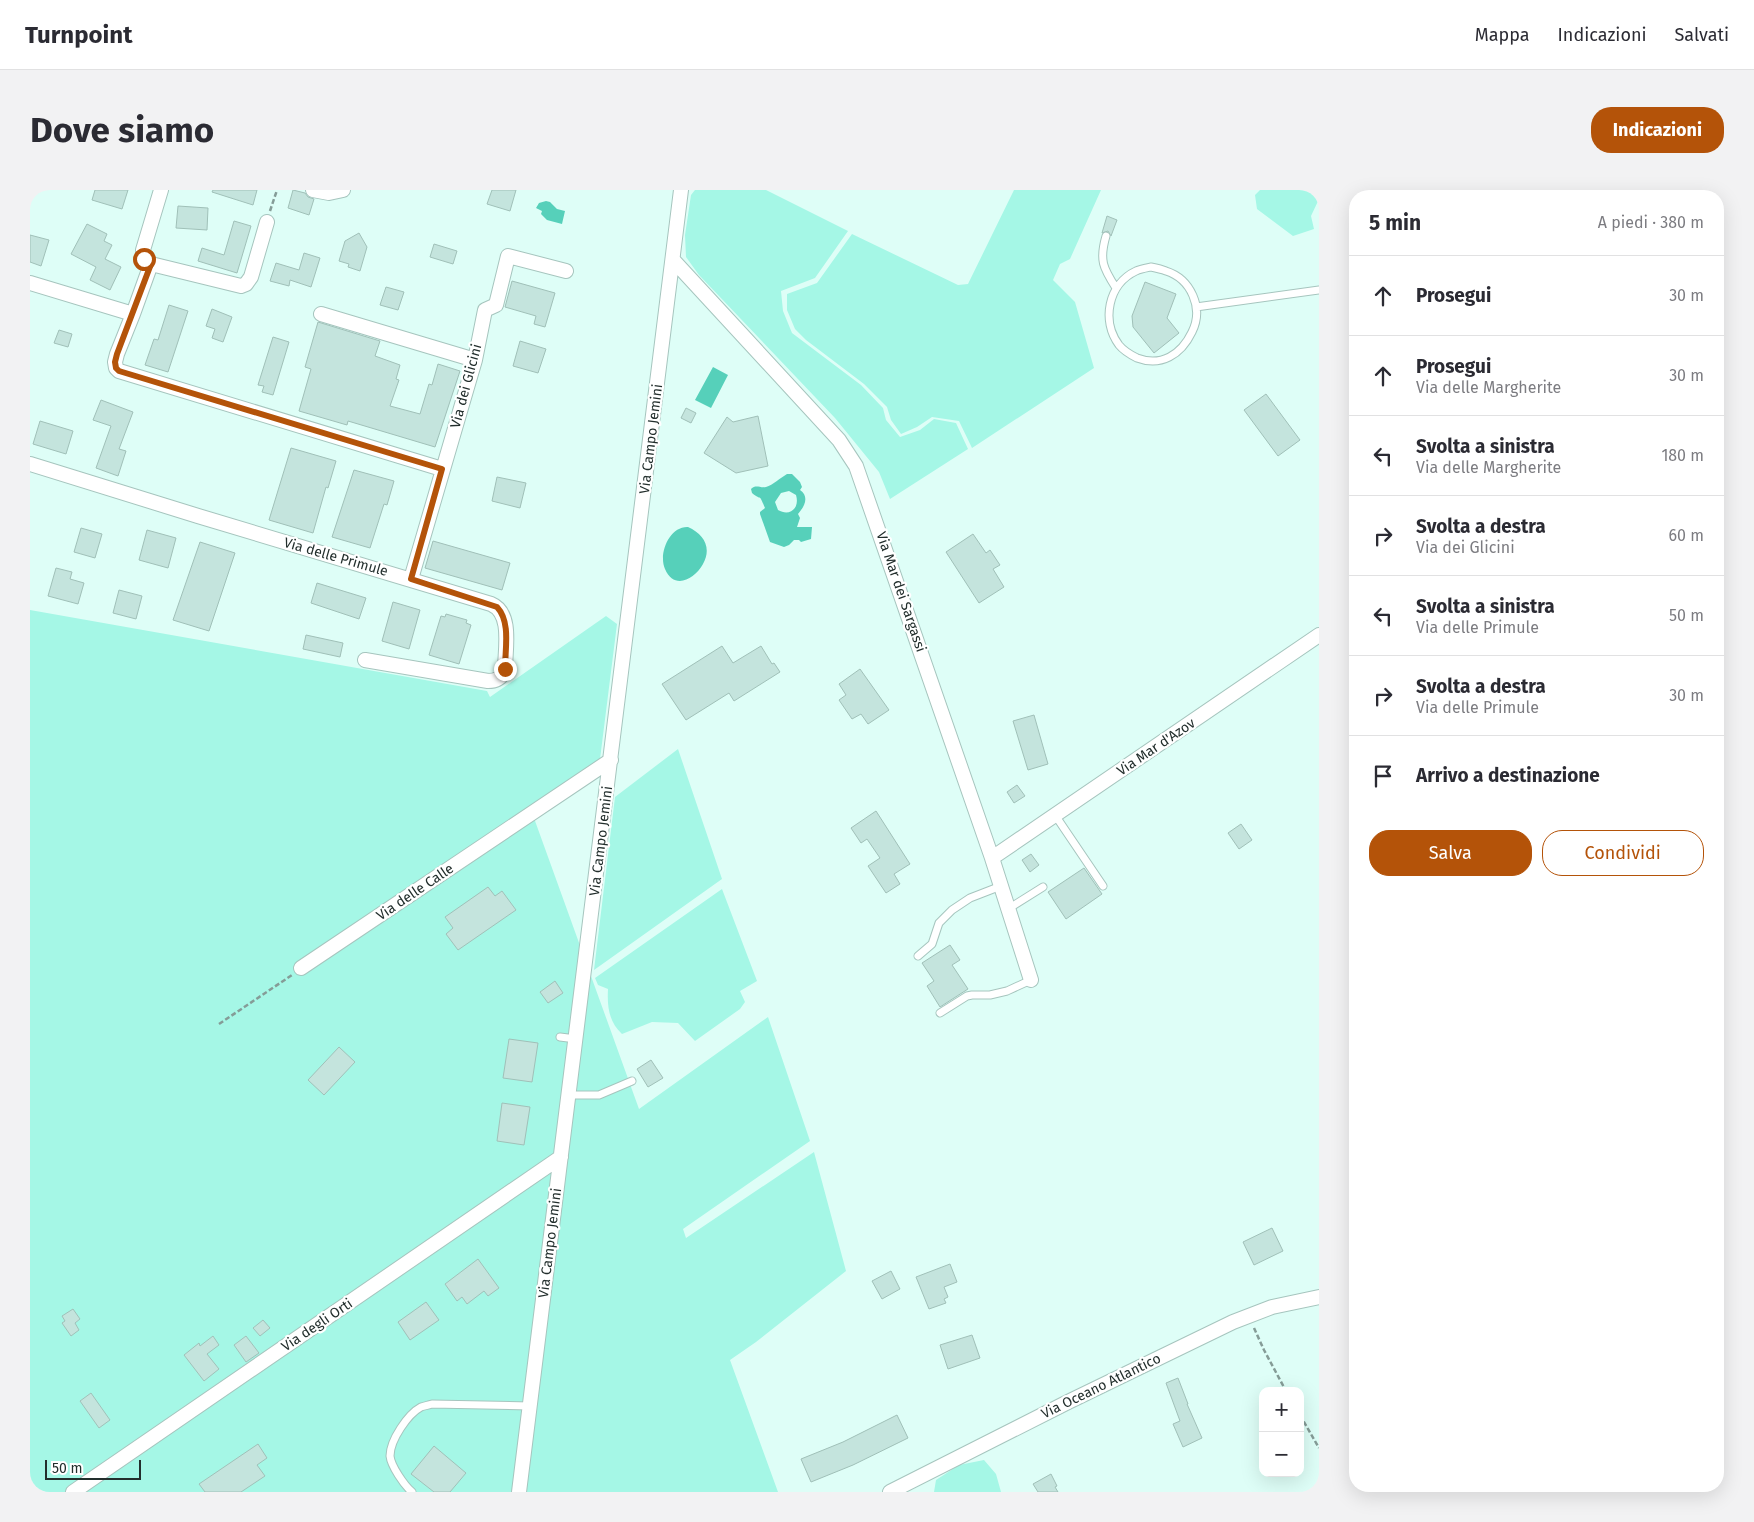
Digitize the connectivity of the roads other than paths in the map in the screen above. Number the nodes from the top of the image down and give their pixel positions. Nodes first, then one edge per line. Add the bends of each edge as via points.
1 (161, 190) edge
2 (313, 190) edge
3 (343, 190) edge
4 (681, 190) edge
5 (267, 222) road end
6 (1106, 236) dead end
7 (673, 260) junction
8 (151, 264) junction
9 (566, 271) dead end
10 (30, 283) edge
11 (1116, 288) junction
12 (1319, 290) edge
13 (1196, 307) junction
14 (133, 314) junction
15 (321, 314) dead end
16 (475, 360) junction
17 (30, 464) edge
18 (442, 469) junction
19 (411, 579) junction
20 (1319, 635) edge
21 (366, 660) dead end
22 (611, 760) junction
23 (1055, 815) junction
24 (992, 858) junction
25 (1001, 886) junction
26 (1103, 886) dead end
27 (1043, 887) dead end
28 (1008, 909) junction
29 (918, 956) dead end
30 (301, 968) road end
31 (1031, 980) joint
32 (940, 1013) dead end
33 (560, 1037) dead end
34 (576, 1039) junction
35 (632, 1081) dead end
36 (569, 1095) junction
37 (561, 1157) junction
38 (1319, 1297) edge
39 (530, 1406) junction
40 (73, 1492) edge
41 (412, 1492) edge
42 (519, 1492) edge
43 (890, 1492) edge

1 - 8 street via 143,250 144,259
2 - 3 street via 329,193
4 - 7 street, Via Campo Jemini
5 - 8 street via 251,277 241,286
6 - 11 lane via 1102,250 1104,271
7 - 22 street, Via Campo Jemini
7 - 24 street, Via Mar dei Sargassi via 852,458
8 - 14 street
9 - 16 street, Via dei Glicini via 508,256 496,305 485,310
10 - 14 street
11 - 13 lane via 1136,270 1151,267 1179,278 1190,290
11 - 13 lane via 1108,307 1112,334 1120,347 1146,361 1162,361 1176,354 1193,330
12 - 13 lane
14 - 18 street via 116,359 119,371
15 - 16 street
16 - 18 street, Via dei Glicini
17 - 19 street, Via delle Primule
18 - 19 street, Via dei Glicini
19 - 21 street, Via delle Primule via 499,609 506,628 502,676 488,681
20 - 23 street, Via Mar d'Azov
22 - 30 street, Via delle Calle
22 - 34 street, Via Campo Jemini
23 - 24 street, Via Mar d'Azov
23 - 26 lane
24 - 25 street, Via Mar dei Sargassi
25 - 28 street, Via Mar dei Sargassi
25 - 29 lane via 970,898 952,910 939,923 932,944
27 - 28 lane
28 - 31 street, Via Mar dei Sargassi
31 - 32 lane via 1007,991 990,995 972,994
33 - 34 lane
34 - 36 street, Via Campo Jemini
35 - 36 lane via 599,1095
36 - 37 street, Via Campo Jemini
37 - 39 street, Via Campo Jemini
37 - 40 street, Via degli Orti
38 - 43 street, Via Oceano Atlantico via 1272,1306 1249,1316 1076,1398
39 - 41 lane via 432,1404 420,1408 394,1439 390,1456 403,1483
39 - 42 street, Via Campo Jemini

